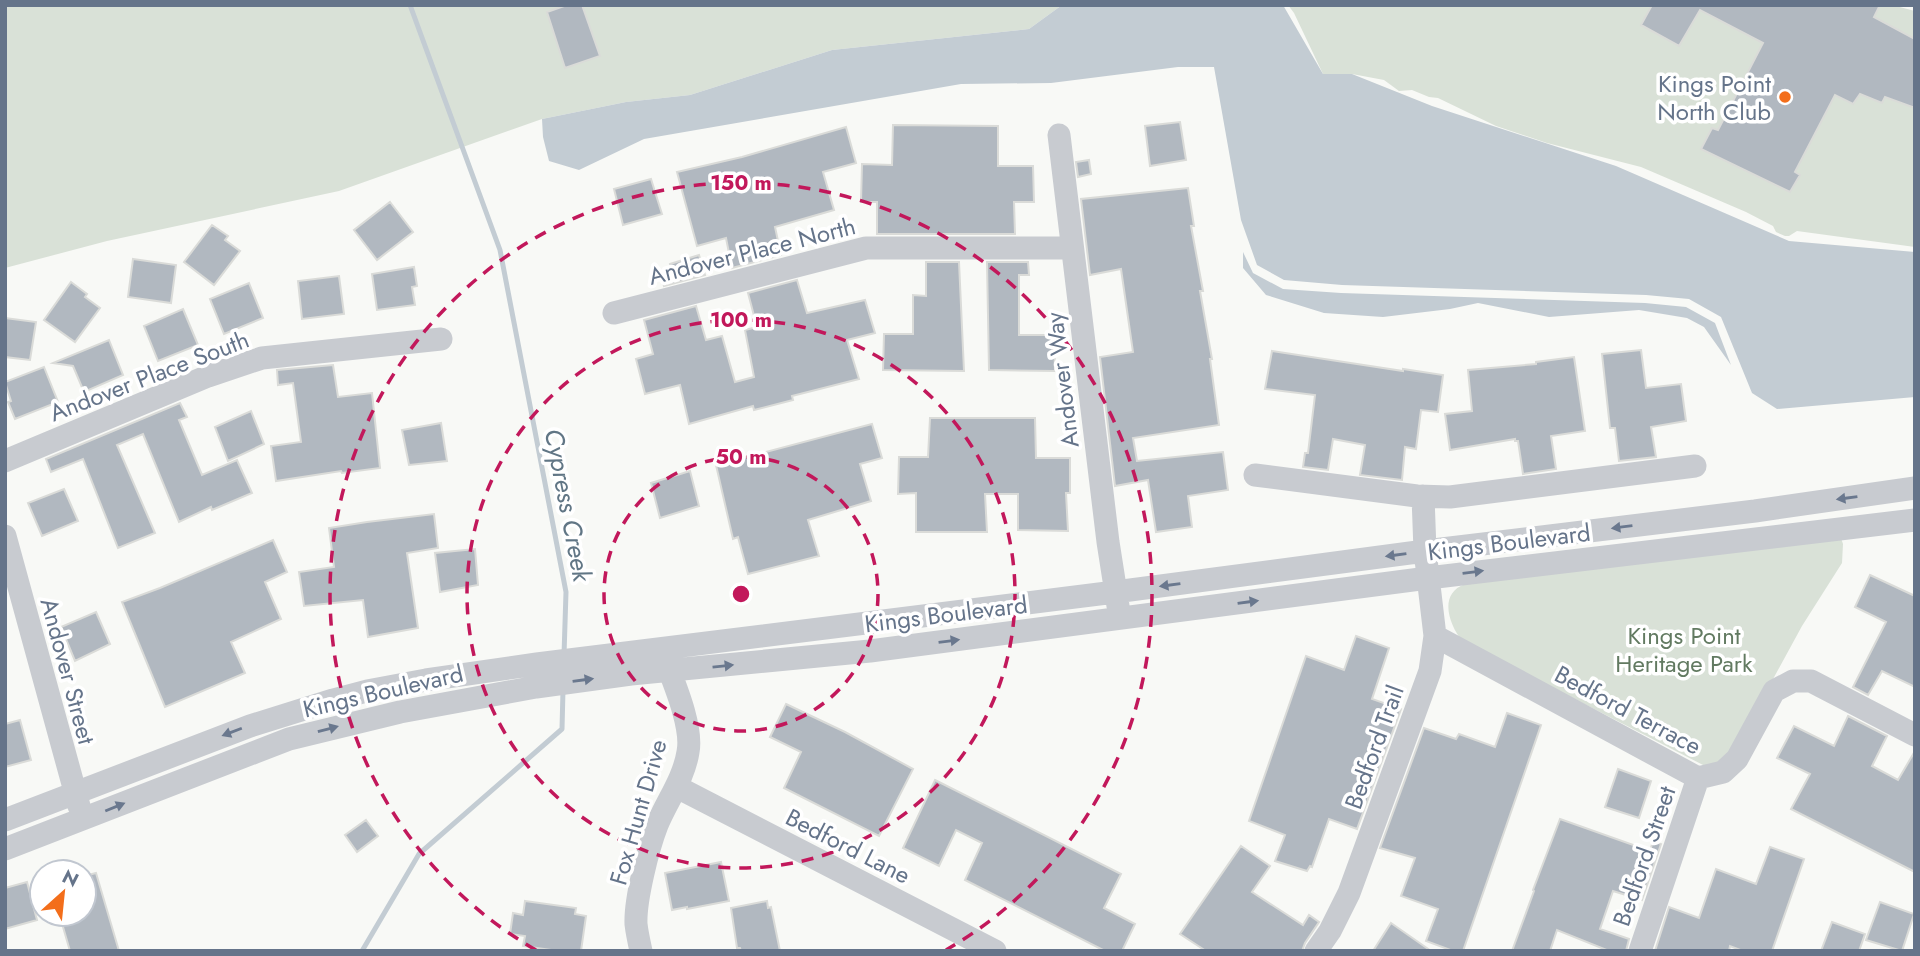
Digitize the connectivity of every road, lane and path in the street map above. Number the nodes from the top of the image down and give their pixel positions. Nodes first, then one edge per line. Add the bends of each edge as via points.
1 (1059, 135) dead end
2 (1072, 248) junction
3 (614, 313) dead end
4 (441, 339) dead end
5 (5, 461) edge
6 (1695, 466) dead end
7 (1255, 475) dead end
8 (1915, 488) edge
9 (1423, 496) junction
10 (1915, 520) edge
11 (5, 536) edge
12 (1425, 551) junction
13 (1428, 578) junction
14 (1115, 592) junction
15 (1120, 619) junction
16 (1435, 636) junction
17 (661, 649) junction
18 (628, 664) junction
19 (670, 671) junction
20 (536, 675) junction
21 (1915, 735) edge
22 (1698, 778) junction
23 (677, 787) junction
24 (74, 794) junction
25 (83, 819) junction
26 (5, 820) edge
27 (5, 849) edge
28 (641, 951) edge
29 (995, 951) edge
30 (1316, 951) edge
31 (1640, 951) edge

1 - 2 street, Andover Way
2 - 3 street, Andover Place North via 866,248
2 - 14 street, Andover Way
4 - 5 street, Andover Place South via 262,358
6 - 9 street via 1450,497
7 - 9 street
8 -> 12 street, Kings Boulevard
9 - 12 street, Bedford Trail
13 -> 10 street, Kings Boulevard
11 - 24 street, Andover Street
12 - 13 street, Bedford Trail
12 -> 14 street, Kings Boulevard
15 -> 13 street, Kings Boulevard
13 - 16 street, Bedford Trail
14 - 15 street, Andover Way
14 - 17 street, Kings Boulevard
19 -> 15 street, Kings Boulevard
16 - 22 street, Bedford Terrace
16 - 30 street, Bedford Trail via 1430,671 1354,880
17 - 18 street, Kings Boulevard
17 - 19 street, Fox Hunt Drive
18 - 19 street, Kings Boulevard
18 - 20 street, Kings Boulevard
19 - 23 street, Fox Hunt Drive via 686,720 689,750
20 -> 24 street, Kings Boulevard via 426,680 333,700 250,726
25 -> 20 street, Kings Boulevard via 289,739
21 - 22 street, Bedford Terrace via 1811,681 1793,681 1774,691 1737,759 1723,772
22 - 31 street, Bedford Street
23 - 28 street, Fox Hunt Drive via 657,826 642,878 636,923
23 - 29 street, Bedford Lane
24 - 25 street, Andover Street
24 - 26 street, Kings Boulevard
25 - 27 street, Kings Boulevard

